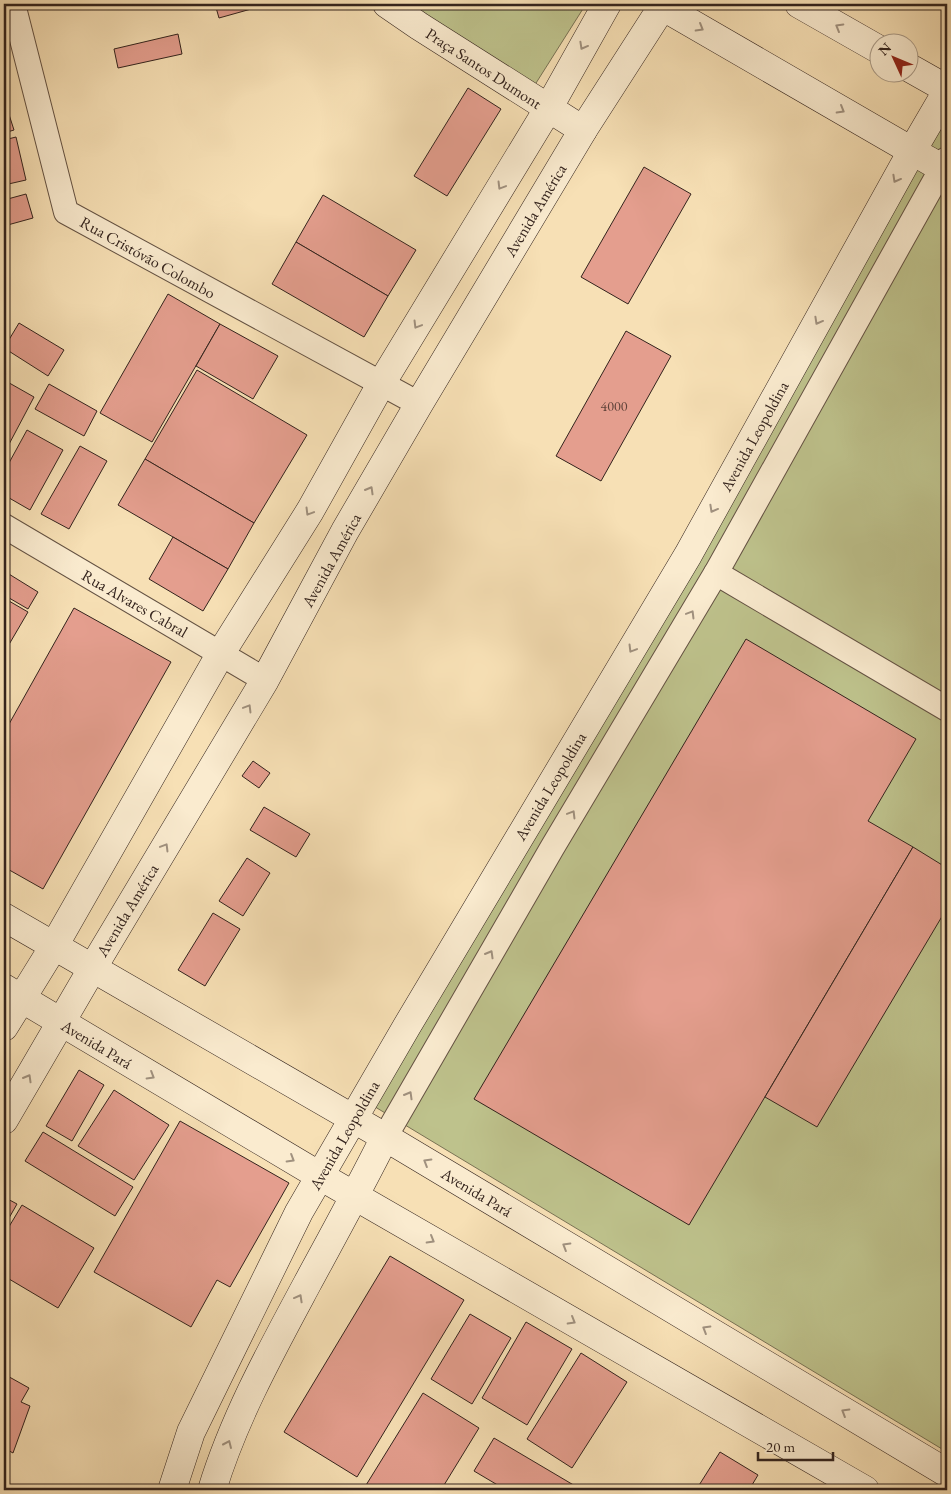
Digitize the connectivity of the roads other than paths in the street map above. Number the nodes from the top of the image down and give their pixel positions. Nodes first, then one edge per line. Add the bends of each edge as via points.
1 (13, 4) edge
2 (387, 4) edge
3 (607, 4) edge
4 (799, 4) edge
5 (661, 5) edge
6 (868, 44) edge
7 (918, 73) edge
8 (947, 90) edge
9 (548, 109) junction
10 (583, 130) junction
11 (912, 151) junction
12 (945, 166) edge
13 (381, 384) junction
14 (419, 404) junction
15 (4, 526) edge
16 (716, 573) junction
17 (221, 653) junction
18 (265, 680) junction
19 (947, 709) edge
20 (4, 917) edge
21 (54, 946) junction
22 (92, 969) junction
23 (12, 994) edge
24 (60, 1023) junction
25 (4, 1028) edge
26 (352, 1119) junction
27 (4, 1120) edge
28 (385, 1137) junction
29 (320, 1176) junction
30 (355, 1196) junction
31 (947, 1473) edge
32 (172, 1490) edge
33 (212, 1490) edge
34 (865, 1490) edge

1 - 13 street, Rua Cristóvão Colombo via 66,212
2 - 9 main road, Praça Santos Dumont
3 -> 9 main road
6 -> 4 main road
5 - 10 main road, Avenida América
5 -> 11 main road
7 - 8 main road
8 - 11 main road, Avenida Leopoldina
9 - 10 main road, Praça Santos Dumont
9 -> 13 main road
10 - 14 main road, Avenida América
11 - 12 main road
11 -> 26 main road, Avenida Leopoldina via 688,555
12 - 16 street
13 - 14 street, Rua Cristóvão Colombo
13 -> 17 main road via 310,511
18 -> 14 main road, Avenida América via 345,531
15 - 17 street, Rua Alvares Cabral
16 - 19 street
28 -> 16 street
17 - 18 street, Rua Alvares Cabral
17 - 21 main road
22 -> 18 main road, Avenida América
20 - 21 main road, Avenida Pará
21 - 22 main road, Avenida Pará
21 - 23 main road
22 - 24 main road, Avenida América
22 - 26 main road, Avenida Pará
23 - 24 main road, Avenida Pará
23 - 25 main road
27 -> 24 main road, Avenida América
24 -> 29 main road, Avenida Pará
26 - 28 main road, Avenida Pará
26 - 29 main road, Avenida Leopoldina
28 - 30 main road
31 -> 28 main road, Avenida Pará
29 - 30 main road, Avenida Pará
29 - 32 main road, Avenida Leopoldina via 190,1432
33 -> 30 main road via 222,1456 258,1377
30 -> 34 main road, Avenida Pará

